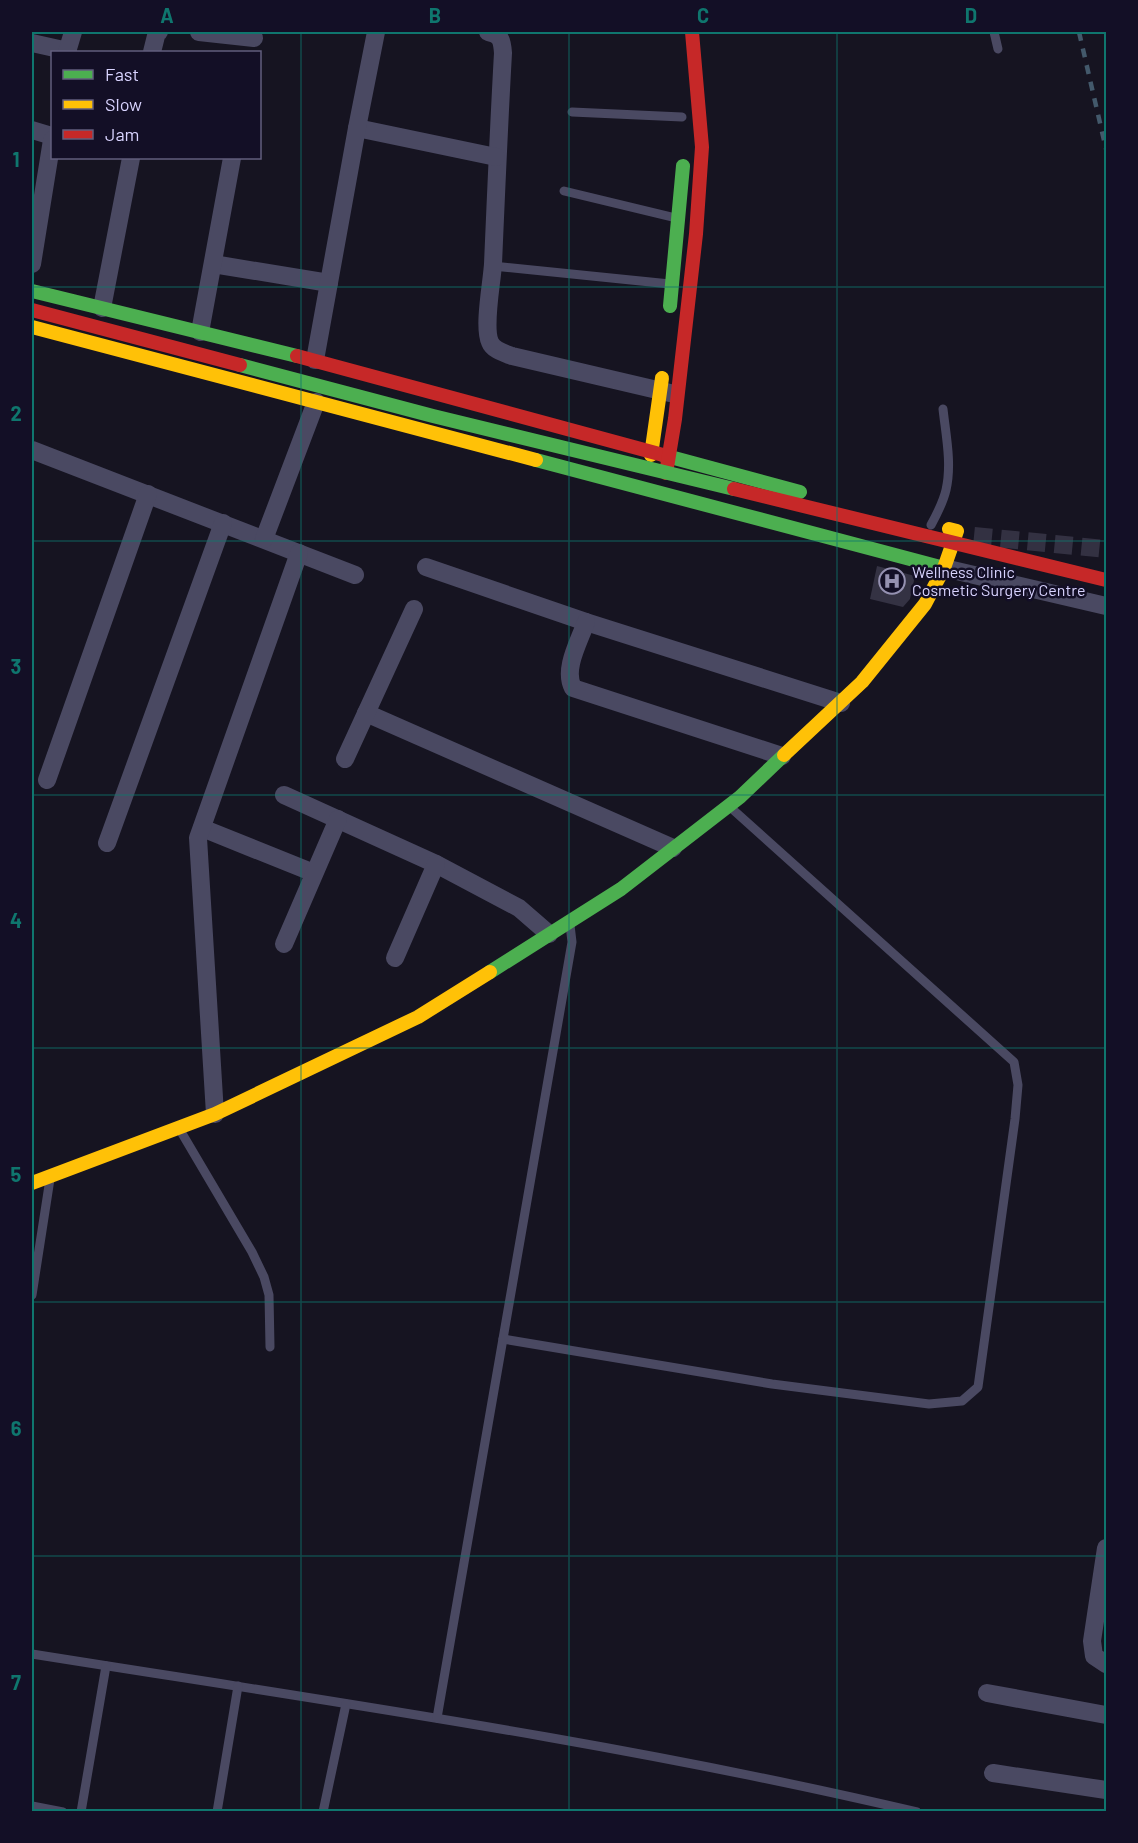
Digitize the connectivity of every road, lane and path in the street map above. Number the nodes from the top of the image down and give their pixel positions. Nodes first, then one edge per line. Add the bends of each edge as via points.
1 (74, 32) edge
2 (159, 32) edge
3 (199, 32) edge
4 (376, 32) edge
5 (488, 32) edge
6 (692, 32) edge
7 (994, 32) edge
8 (255, 41) edge
9 (32, 43) edge
10 (998, 49) dead end
11 (63, 51) edge
12 (67, 51) edge
13 (152, 51) edge
14 (572, 112) dead end
15 (682, 117) dead end
16 (357, 128) junction
17 (32, 130) edge
18 (51, 138) edge
19 (51, 143) edge
20 (684, 149) dead end
21 (496, 157) junction
22 (131, 159) edge
23 (232, 159) edge
24 (564, 191) dead end
25 (35, 217) edge
26 (679, 219) junction
27 (32, 264) edge
28 (213, 264) junction
29 (493, 266) junction
30 (329, 283) junction
31 (672, 284) junction
32 (32, 291) edge
33 (102, 308) junction
34 (32, 310) edge
35 (668, 319) dead end
36 (32, 327) edge
37 (200, 332) junction
38 (315, 360) junction
39 (663, 367) dead end
40 (669, 392) junction
41 (316, 402) junction
42 (943, 409) dead end
43 (32, 450) edge
44 (652, 452) junction
45 (668, 455) junction
46 (648, 491) junction
47 (148, 494) junction
48 (662, 494) junction
49 (223, 523) junction
50 (931, 525) junction
51 (264, 539) junction
52 (299, 553) junction
53 (426, 567) dead end
54 (944, 568) junction
55 (355, 575) dead end
56 (1107, 580) edge
57 (1107, 606) edge
58 (414, 609) dead end
59 (586, 622) junction
60 (841, 703) junction
61 (366, 713) junction
62 (782, 756) junction
63 (345, 759) dead end
64 (46, 780) dead end
65 (284, 795) dead end
66 (728, 806) junction
67 (338, 819) junction
68 (202, 828) junction
69 (107, 843) dead end
70 (673, 848) junction
71 (436, 864) junction
72 (314, 873) junction
73 (570, 921) junction
74 (549, 934) junction
75 (284, 944) dead end
76 (395, 958) dead end
77 (215, 1114) junction
78 (179, 1128) junction
79 (50, 1176) junction
80 (32, 1183) edge
81 (32, 1295) edge
82 (503, 1339) junction
83 (270, 1347) dead end
84 (1107, 1548) edge
85 (32, 1654) edge
86 (1107, 1664) edge
87 (106, 1666) junction
88 (238, 1686) junction
89 (987, 1693) dead end
90 (346, 1704) junction
91 (1107, 1715) edge
92 (437, 1718) junction
93 (993, 1773) dead end
94 (1107, 1790) edge
95 (32, 1806) edge
96 (63, 1812) edge
97 (81, 1812) edge
98 (216, 1812) edge
99 (322, 1812) edge
100 (917, 1812) edge

1 - 12 street
2 - 13 street
3 - 8 street
4 - 16 street
5 - 21 street via 502,40 503,53
6 - 40 street via 702,147 696,234
7 - 10 lane
9 - 11 street
14 - 15 lane
16 - 21 street
16 - 30 street
17 - 18 street
19 - 25 street
20 - 26 street
21 - 29 street
22 - 33 street
23 - 28 street
24 - 26 lane
25 - 27 street
26 - 31 street
28 - 30 street
28 - 37 street
29 - 31 lane
29 - 40 street via 488,331 490,343 497,350
30 - 38 street
31 - 35 street
32 - 33 street
33 - 37 street
34 - 56 street, bridge via 433,416
36 - 41 street
37 - 38 street
38 - 44 street
39 - 40 street
40 - 44 street
40 - 45 street
41 - 46 street
41 - 51 street
42 - 50 lane via 949,461 947,489
43 - 47 street
44 - 45 street
44 - 46 street
45 - 48 street
45 - 50 street
46 - 48 street
47 - 49 street
47 - 64 street
48 - 54 street
49 - 51 street
49 - 69 street
50 - 54 street via 966,533
51 - 52 street
52 - 55 street
52 - 68 street
53 - 59 street
54 - 57 street
54 - 60 street via 925,604
58 - 61 street
59 - 60 street
59 - 62 street via 570,666 573,688
60 - 62 street
61 - 63 street
61 - 70 street
62 - 66 street
65 - 67 street
66 - 70 street
66 - 82 lane via 1014,1062 1018,1085 1015,1119 978,1387 962,1401 929,1404 772,1384
67 - 71 street
67 - 72 street
68 - 72 street
68 - 77 street via 198,838
70 - 73 street
71 - 74 street via 519,908
71 - 76 street
72 - 75 street
73 - 74 street
73 - 82 lane via 572,942
74 - 77 street via 418,1017
77 - 78 street
78 - 79 street
78 - 83 lane via 264,1277 269,1295
79 - 80 street
79 - 81 lane
82 - 92 lane
84 - 86 street via 1092,1641 1094,1656
85 - 87 lane
87 - 88 lane
87 - 97 lane
88 - 90 lane
88 - 98 lane
89 - 91 street
90 - 92 lane
90 - 99 lane
92 - 100 lane via 824,1790
93 - 94 street
95 - 96 lane

